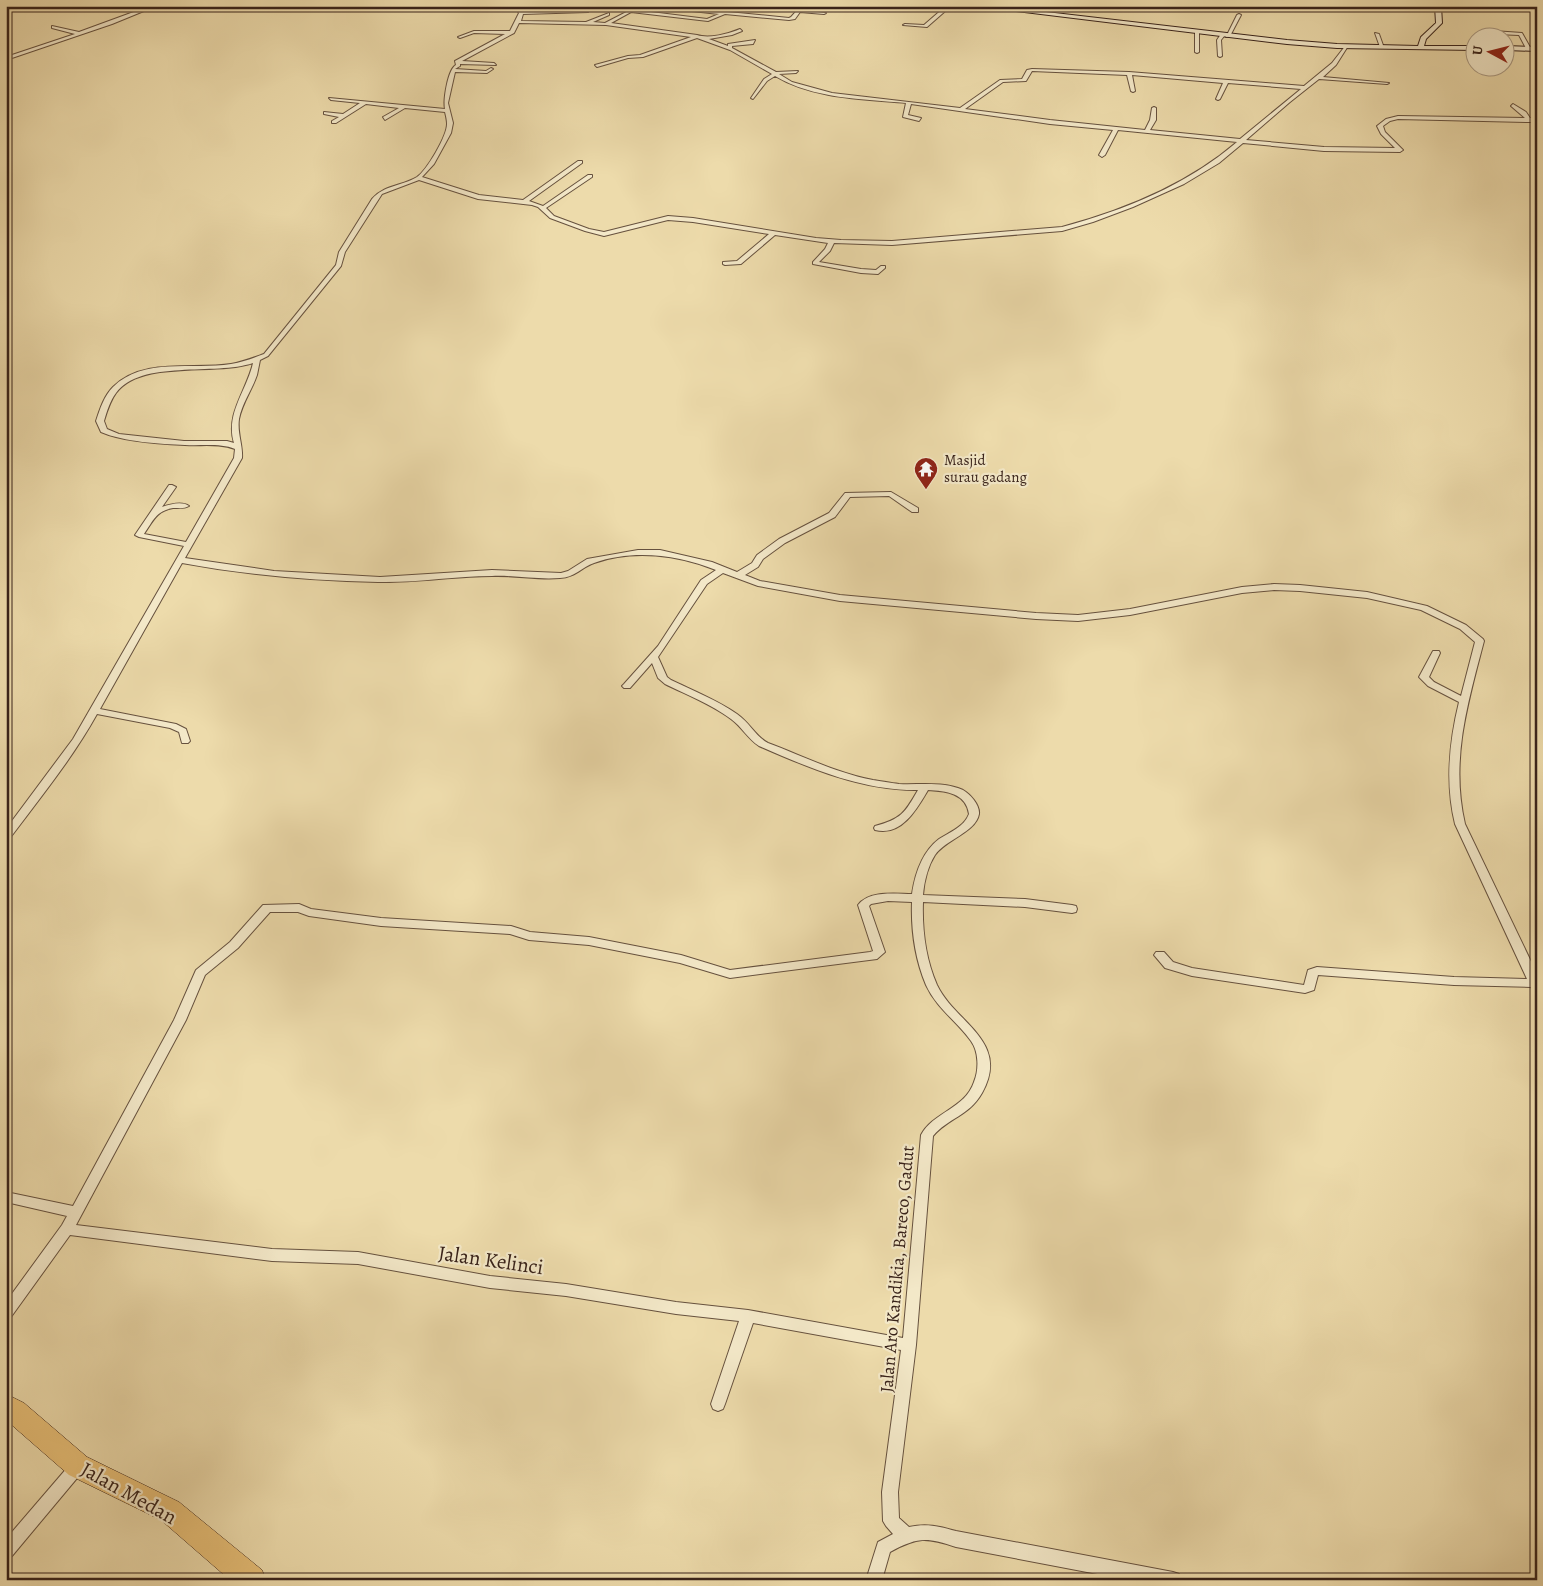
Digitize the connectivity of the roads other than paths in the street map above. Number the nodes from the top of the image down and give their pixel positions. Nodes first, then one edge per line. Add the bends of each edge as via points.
1 (154, 6) edge
2 (516, 6) edge
3 (577, 6) edge
4 (638, 6) edge
5 (649, 6) edge
6 (729, 6) edge
7 (733, 6) edge
8 (740, 6) edge
9 (802, 6) edge
10 (949, 6) edge
11 (978, 6) edge
12 (1438, 6) edge
13 (669, 7) edge
14 (747, 7) edge
15 (631, 11) junction
16 (799, 11) junction
17 (571, 12) junction
18 (586, 12) dead end
19 (824, 12) dead end
20 (521, 13) junction
21 (724, 13) junction
22 (608, 14) dead end
23 (1239, 15) dead end
24 (518, 22) junction
25 (588, 24) junction
26 (606, 24) junction
27 (905, 25) dead end
28 (487, 26) dead end
29 (54, 27) dead end
30 (515, 28) junction
31 (740, 30) dead end
32 (1197, 32) junction
33 (78, 33) junction
34 (508, 33) junction
35 (1377, 34) dead end
36 (1516, 34) edge
37 (1225, 35) junction
38 (697, 36) junction
39 (460, 37) dead end
40 (707, 38) junction
41 (753, 41) dead end
42 (1421, 45) junction
43 (1346, 46) junction
44 (1382, 47) junction
45 (730, 48) junction
46 (1436, 48) joint
47 (1466, 48) edge
48 (1516, 48) edge
49 (1533, 49) edge
50 (1197, 52) dead end
51 (1220, 56) dead end
52 (6, 58) edge
53 (457, 62) junction
54 (597, 66) dead end
55 (452, 70) junction
56 (796, 72) dead end
57 (1129, 73) junction
58 (774, 74) junction
59 (1319, 78) junction
60 (1226, 81) junction
61 (1387, 83) dead end
62 (1305, 88) junction
63 (1133, 92) dead end
64 (752, 98) dead end
65 (331, 99) dead end
66 (1218, 99) dead end
67 (909, 102) junction
68 (364, 103) junction
69 (1513, 105) dead end
70 (406, 106) junction
71 (1154, 108) dead end
72 (960, 110) junction
73 (446, 111) junction
74 (326, 112) dead end
75 (343, 116) junction
76 (385, 118) dead end
77 (919, 119) dead end
78 (1529, 120) junction
79 (1537, 120) edge
80 (334, 122) dead end
81 (1116, 129) junction
82 (1146, 132) junction
83 (1243, 140) junction
84 (1102, 155) dead end
85 (580, 162) dead end
86 (590, 176) dead end
87 (419, 178) junction
88 (525, 202) junction
89 (543, 208) junction
90 (774, 233) junction
91 (831, 242) junction
92 (725, 263) dead end
93 (883, 267) dead end
94 (257, 360) junction
95 (239, 448) junction
96 (172, 487) dead end
97 (186, 506) dead end
98 (915, 510) dead end
99 (156, 511) junction
100 (189, 545) junction
101 (181, 560) junction
102 (723, 569) junction
103 (737, 576) junction
104 (1436, 654) dead end
105 (654, 657) junction
106 (627, 686) dead end
107 (1464, 701) junction
108 (94, 711) junction
109 (185, 741) dead end
110 (924, 788) junction
111 (879, 828) dead end
112 (6, 836) edge
113 (917, 899) junction
114 (1072, 909) dead end
115 (1160, 955) dead end
116 (1536, 985) edge
117 (6, 1197) edge
118 (75, 1212) junction
119 (67, 1228) junction
120 (6, 1313) edge
121 (748, 1316) junction
122 (908, 1345) junction
123 (718, 1404) dead end
124 (6, 1406) edge
125 (78, 1466) junction
126 (906, 1536) junction
127 (6, 1551) edge
128 (252, 1580) edge
129 (874, 1580) edge
130 (1173, 1580) edge

1 - 33 street
2 - 20 street
3 - 17 street
4 - 15 street
5 - 13 street
6 - 7 street
7 - 21 street
8 - 14 street
9 - 16 street
10 - 27 street via 925,26
11 - 32 street
12 - 42 street via 1439,23 1423,38
13 - 21 street
15 - 21 street via 708,20
15 - 26 street
16 - 19 street
16 - 21 street via 789,19
17 - 18 street
17 - 20 street
20 - 24 street
22 - 25 street
23 - 37 street
24 - 25 street
24 - 30 street
25 - 26 street
26 - 38 street
28 - 30 street
29 - 33 street
30 - 34 street
31 - 40 street via 731,35
32 - 37 street
32 - 50 street
33 - 52 street
34 - 39 street via 474,32
34 - 53 street
35 - 44 street
36 - 49 street
37 - 43 street
37 - 51 street via 1219,40
38 - 40 street
38 - 54 street via 641,56
40 - 45 street
41 - 45 street via 734,43
42 - 44 street
42 - 46 street
43 - 44 street
43 - 59 street
45 - 58 street
46 - 47 street
48 - 49 street
53 - 55 street
53 - 55 street via 492,66 485,72
55 - 73 street
56 - 58 street
57 - 60 street
57 - 63 street
57 - 72 street via 1032,70 1024,80 1002,81
58 - 64 street via 765,80
58 - 67 street via 795,85 825,93
59 - 61 street
59 - 62 street
60 - 62 street
60 - 66 street
62 - 83 street
65 - 68 street
67 - 72 street
67 - 77 street via 904,116
68 - 70 street
68 - 75 street
69 - 78 street
70 - 73 street
70 - 76 street
71 - 82 street via 1153,120
72 - 81 street
73 - 87 street via 450,123 447,136
74 - 75 street
75 - 80 street
78 - 79 street
78 - 83 street via 1398,117 1380,126 1383,133 1401,149 1397,151 1318,148
81 - 82 street
81 - 84 street
82 - 83 street
83 - 91 street via 1217,162 1176,186 1068,228 892,243
85 - 88 street
86 - 89 street
87 - 88 street via 478,197
87 - 94 street via 380,193 342,252 339,265 266,355
88 - 89 street
89 - 90 street via 552,217 601,234 668,218
90 - 91 street
90 - 92 street via 739,263
91 - 93 street via 828,250 814,263 878,272
94 - 95 street via 254,374 240,400 233,434
94 - 95 street via 228,366 140,374 116,388 100,421 104,430 117,436 184,443 227,443
95 - 100 street via 237,462
96 - 99 street
97 - 99 street via 176,505
98 - 103 street via 891,494 851,494 845,497 836,512 782,541
99 - 100 street via 140,536
100 - 101 street
101 - 102 street via 240,570 380,580 492,573 561,576 590,561 638,552 674,555
101 - 108 street
102 - 103 street
102 - 105 street via 704,582
103 - 107 street via 758,583 852,599 1058,618 1130,612 1260,588 1300,588 1367,595 1424,608 1463,627 1480,640
104 - 107 street via 1424,677
105 - 106 street
105 - 110 street, Jalan Aro Kandikia, Bareco, Gadut via 660,673 668,682 727,710 746,725 758,742 816,766 875,784
107 - 116 street via 1456,741 1455,808
108 - 109 street via 173,726 183,731
108 - 112 street via 58,768
110 - 111 street via 910,812 895,825
110 - 113 street, Jalan Aro Kandikia, Bareco, Gadut via 959,793 970,802 975,814 970,823 941,841 931,853 920,880
113 - 114 street via 1025,903
113 - 118 street via 888,897 863,905 879,952 873,956 730,974 680,959 589,941 529,936 511,930 381,922 299,908 267,908 234,945 200,973 180,1020
113 - 122 street, Jalan Aro Kandikia, Bareco, Gadut via 924,963 930,982 937,996 977,1040 984,1066 982,1084 973,1098 965,1107 933,1126 927,1135
115 - 116 street via 1168,965 1184,970 1303,988 1310,987 1312,973 1317,971
117 - 118 street
118 - 119 street
119 - 120 street
119 - 121 street, Jalan Kelinci via 272,1255 358,1258 490,1282
121 - 122 street, Jalan Kelinci
121 - 123 street
122 - 126 street, Jalan Aro Kandikia, Bareco, Gadut via 890,1492 891,1521
124 - 125 highway, Jalan Medan via 16,1411
125 - 127 street
125 - 128 highway, Jalan Medan via 170,1511
126 - 129 street via 884,1547
126 - 130 street via 935,1532 956,1539

